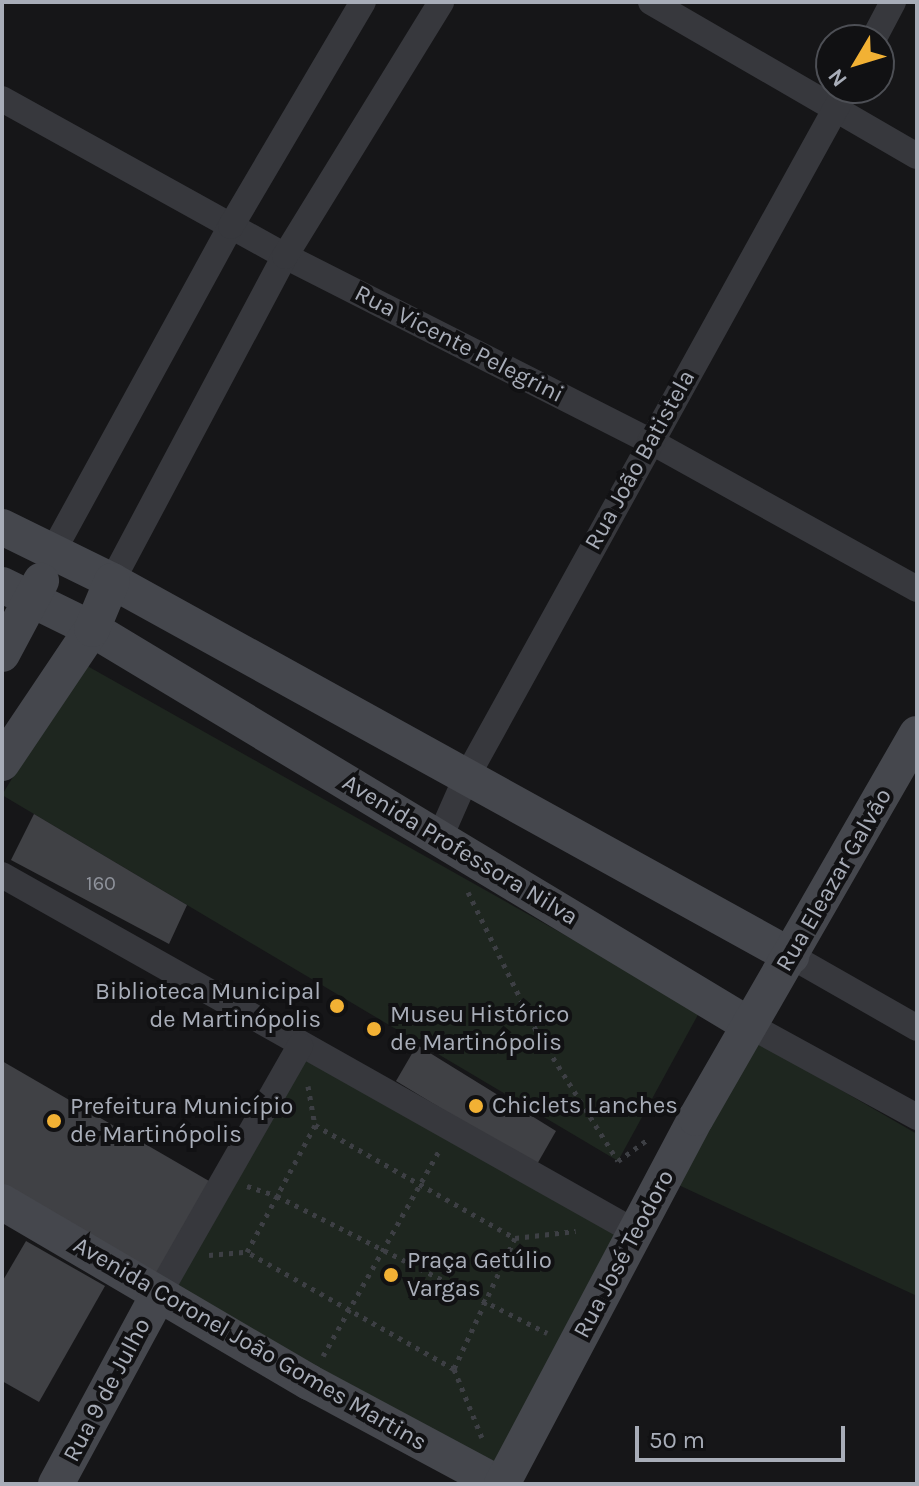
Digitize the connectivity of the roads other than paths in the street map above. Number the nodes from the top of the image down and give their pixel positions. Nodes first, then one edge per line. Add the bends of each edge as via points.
1 (363, 2) edge
2 (441, 2) edge
3 (651, 2) edge
4 (893, 2) edge
5 (881, 24) edge
6 (2, 99) edge
7 (839, 104) edge
8 (834, 113) junction
9 (917, 156) edge
10 (231, 226) junction
11 (285, 256) junction
12 (650, 441) junction
13 (2, 527) edge
14 (52, 553) junction
15 (112, 581) junction
16 (917, 589) edge
17 (18, 593) edge
18 (92, 629) junction
19 (2, 654) edge
20 (917, 734) edge
21 (2, 763) edge
22 (466, 778) junction
23 (440, 837) junction
24 (2, 875) edge
25 (791, 956) junction
26 (749, 1025) junction
27 (917, 1028) edge
28 (300, 1046) junction
29 (917, 1117) edge
30 (2, 1202) edge
31 (629, 1229) junction
32 (158, 1295) junction
33 (56, 1484) edge
34 (500, 1484) edge

1 - 10 street
2 - 11 street
3 - 8 street
4 - 5 street
6 - 10 street, Rua Vicente Pelegrini
7 - 8 street, Rua João Batistela
8 - 9 street
8 - 12 street, Rua João Batistela
10 - 11 street, Rua Vicente Pelegrini
10 - 14 street
11 - 12 street, Rua Vicente Pelegrini
11 - 15 street
12 - 16 street, Rua Vicente Pelegrini
12 - 22 street, Rua João Batistela
13 - 14 street
14 - 15 street
14 - 17 street
15 - 18 street
15 - 22 street
17 - 18 street, Avenida Professora Nilva
17 - 19 street
18 - 21 street
18 - 23 street, Avenida Professora Nilva
20 - 25 street, Rua Eleazar Galvão
22 - 23 street, Rua João Batistela
22 - 25 street
23 - 26 street, Avenida Professora Nilva
24 - 28 street
25 - 26 street, Rua Eleazar Galvão
25 - 27 street
26 - 29 street, Avenida Professora Nilva
26 - 31 street, Rua José Teodoro
28 - 31 street
28 - 32 street, Rua 9 de Julho
30 - 32 street, Avenida Coronel João Gomes Martins
31 - 34 street, Rua José Teodoro via 574,1347
32 - 33 street, Rua 9 de Julho
32 - 34 street, Avenida Coronel João Gomes Martins

